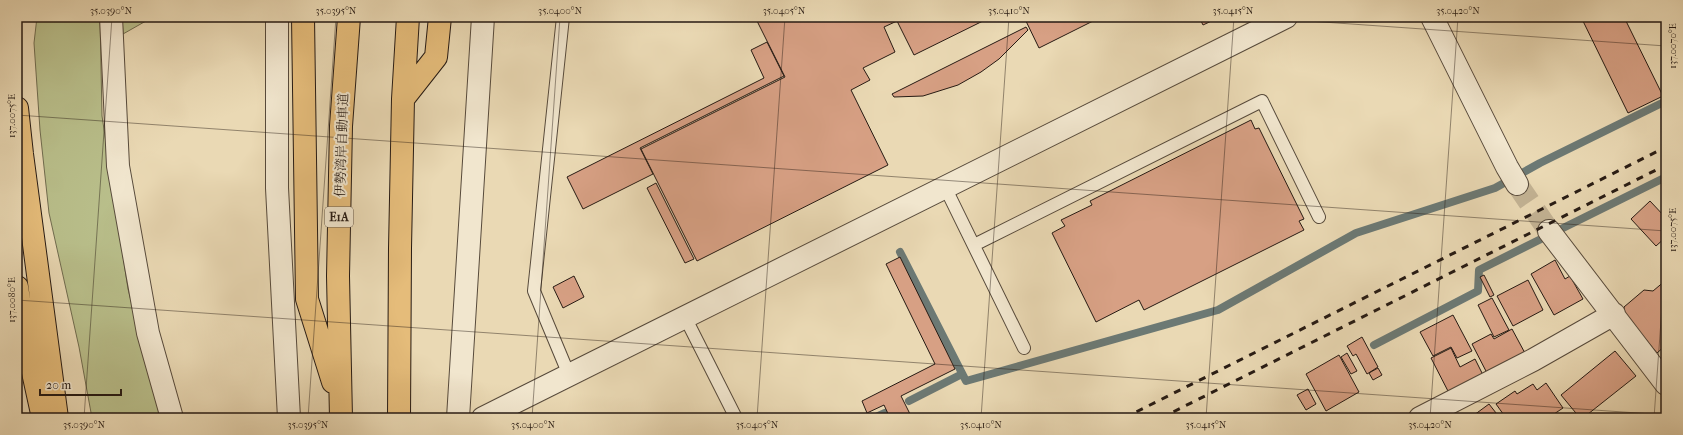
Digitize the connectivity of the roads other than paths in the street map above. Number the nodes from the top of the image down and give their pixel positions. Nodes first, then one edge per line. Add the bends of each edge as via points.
1 (111, 17) edge
2 (277, 17) edge
3 (303, 17) edge
4 (349, 17) edge
5 (408, 17) edge
6 (440, 17) edge
7 (483, 17) edge
8 (563, 17) edge
9 (1286, 17) edge
10 (1432, 17) edge
11 (403, 99) junction
12 (17, 108) edge
13 (1512, 176) tunnel mouth
14 (945, 187) junction
15 (1319, 217) dead end
16 (1549, 231) tunnel mouth
17 (974, 245) junction
18 (17, 287) edge
19 (1614, 314) junction
20 (685, 317) junction
21 (1024, 348) dead end
22 (569, 375) junction
23 (1666, 384) edge
24 (340, 412) edge
25 (43, 418) edge
26 (57, 418) edge
27 (172, 418) edge
28 (289, 418) edge
29 (399, 418) edge
30 (458, 418) edge
31 (483, 418) edge
32 (736, 418) edge
33 (1420, 418) edge

1 - 27 street via 118,166 148,333
2 - 28 street via 277,188
3 - 24 highway via 307,299
4 - 24 highway, 伊勢湾岸自動車道 / E1A via 341,126 338,244
5 - 11 highway
6 - 11 highway via 436,58
7 - 30 street
8 - 22 lane via 534,291
9 - 14 street
10 - 13 street
11 - 29 highway
12 - 26 highway
14 - 17 lane
14 - 20 street
15 - 17 lane via 1262,101
16 - 19 street
17 - 21 lane
18 - 25 highway
19 - 23 street
19 - 33 street via 1533,360
20 - 22 street
20 - 32 lane
22 - 31 street

